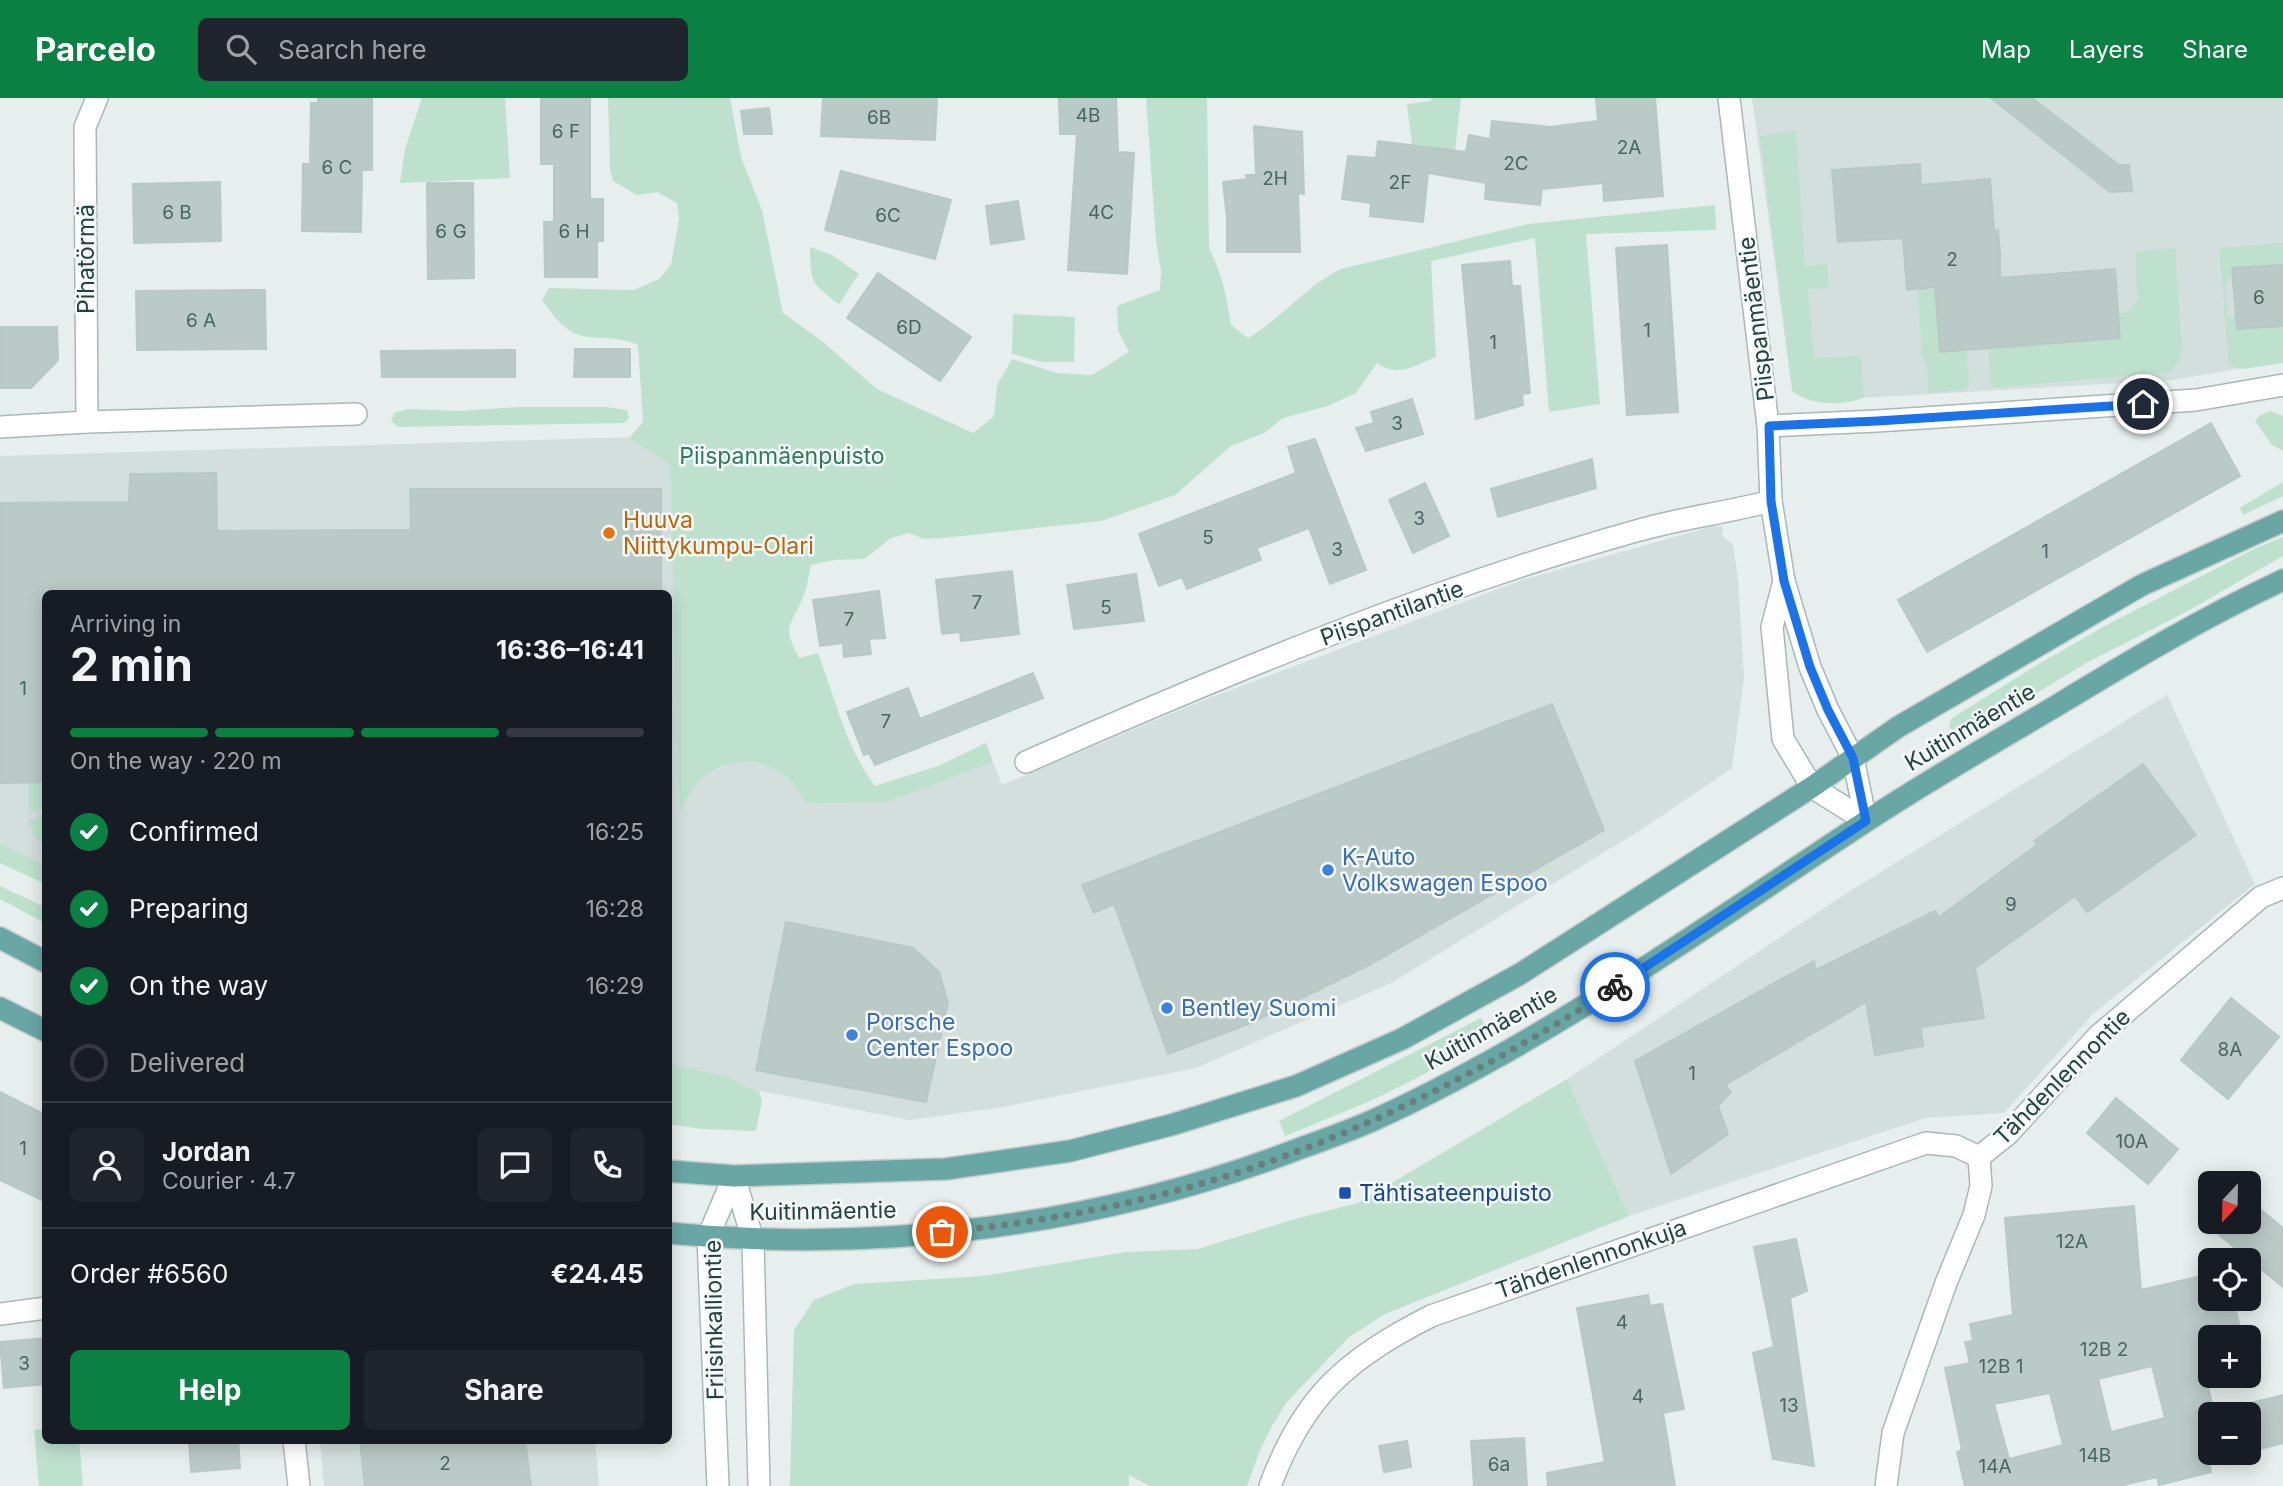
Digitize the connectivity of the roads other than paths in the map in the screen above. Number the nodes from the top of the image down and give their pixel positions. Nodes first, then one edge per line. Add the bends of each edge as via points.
1 (97, 98) edge
2 (1729, 98) edge
3 (2283, 385) edge
4 (356, 414) dead end
5 (86, 422) junction
6 (1769, 426) junction
7 (0, 427) edge
8 (1771, 501) junction
9 (2283, 521) edge
10 (2283, 580) edge
11 (1784, 581) junction
12 (1853, 758) junction
13 (1026, 761) dead end
14 (1812, 787) junction
15 (1866, 821) junction
16 (2283, 888) edge
17 (0, 938) edge
18 (42, 960) edge
19 (0, 1008) edge
20 (42, 1029) edge
21 (1979, 1157) junction
22 (672, 1171) edge
23 (734, 1177) junction
24 (672, 1234) edge
25 (708, 1237) junction
26 (753, 1240) junction
27 (42, 1309) edge
28 (0, 1314) edge
29 (294, 1444) edge
30 (299, 1486) edge
31 (718, 1486) edge
32 (759, 1486) edge
33 (1270, 1486) edge
34 (1886, 1486) edge

1 - 5 street, Pihatörmä via 85,127
2 - 6 street, Piispanmäentie
3 - 6 street via 2196,400
4 - 5 street
5 - 7 street
6 - 8 street, Piispanmäentie
8 - 11 street, Piispanmäentie
8 - 13 street, Piispantilantie via 1639,530 1548,557 1214,680
9 - 12 main road, Kuitinmäentie via 2142,585
10 - 15 main road, Kuitinmäentie via 2171,637
11 - 12 street, Piispanmäentie via 1810,667
11 - 14 street, Piispanmäentie via 1772,627 1780,724 1783,739
12 - 14 main road, Kuitinmäentie
12 - 15 street, Piispanmäentie
14 - 15 street, Piispanmäentie
14 - 23 main road, Kuitinmäentie via 1520,974 1402,1039 1296,1086 1070,1151 946,1169
15 - 26 main road, Kuitinmäentie via 1588,1005 1484,1064 1374,1120 1263,1163 1110,1206 990,1227 894,1237
16 - 21 street, Tähdenlennontie via 2261,897 2098,1036 2008,1134
17 - 18 main road
19 - 20 main road
21 - 33 street, Tähdenlennonkuja via 1956,1146 1926,1143 1431,1316 1381,1342 1340,1373 1310,1407
21 - 34 street, Tähdenlennontie via 1981,1185 1973,1215 1893,1433
22 - 23 main road, Kuitinmäentie
23 - 25 street, Friisinkalliontie
23 - 26 street, Friisinkalliontie
24 - 25 main road, Kuitinmäentie
25 - 26 main road, Kuitinmäentie
25 - 31 street, Friisinkalliontie
26 - 32 street, Friisinkalliontie
27 - 28 street
29 - 30 street

